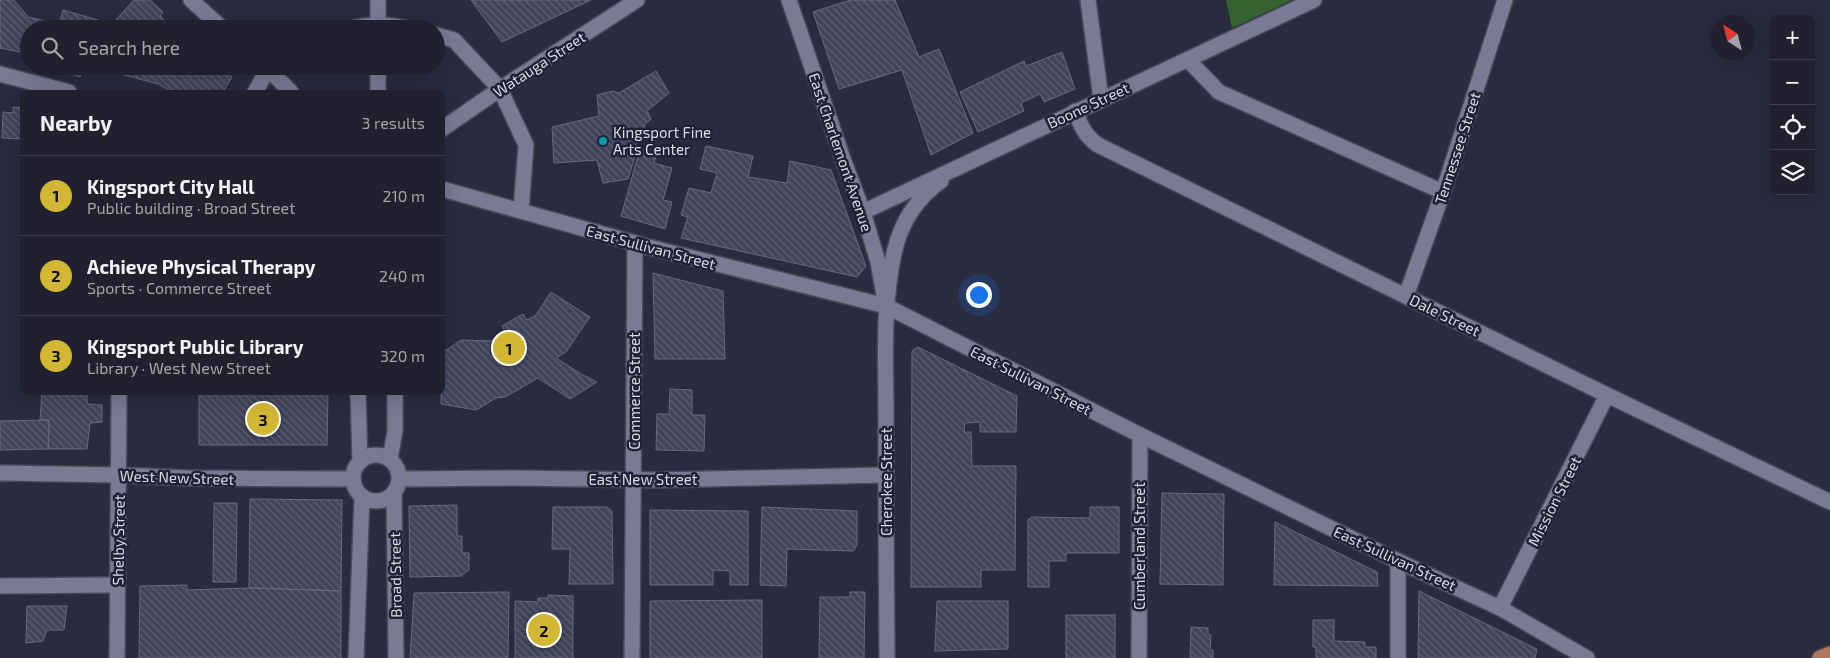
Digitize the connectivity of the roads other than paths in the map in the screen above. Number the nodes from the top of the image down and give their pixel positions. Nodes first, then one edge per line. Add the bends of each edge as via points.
1 (191, 0) edge
2 (378, 0) edge
3 (637, 0) edge
4 (788, 0) edge
5 (1088, 0) edge
6 (1314, 0) edge
7 (1505, 0) edge
8 (213, 20) edge
9 (378, 20) edge
10 (445, 38) edge
11 (1188, 60) junction
12 (0, 74) edge
13 (264, 75) edge
14 (275, 75) edge
15 (378, 75) edge
16 (500, 89) junction
17 (61, 90) edge
18 (256, 90) edge
19 (289, 90) edge
20 (378, 90) edge
21 (1102, 99) junction
22 (1075, 111) junction
23 (445, 127) edge
24 (968, 162) junction
25 (445, 191) edge
26 (1443, 192) junction
27 (520, 210) junction
28 (863, 212) junction
29 (635, 243) junction
30 (1406, 296) junction
31 (886, 306) junction
32 (119, 395) edge
33 (358, 395) edge
34 (395, 395) edge
35 (1607, 395) junction
36 (1140, 435) junction
37 (390, 459) junction
38 (360, 462) junction
39 (0, 473) edge
40 (119, 475) junction
41 (886, 475) junction
42 (353, 479) junction
43 (634, 479) junction
44 (397, 486) junction
45 (362, 496) junction
46 (1830, 502) edge
47 (1398, 561) junction
48 (117, 585) junction
49 (0, 586) edge
50 (1500, 608) junction
51 (1830, 654) edge
52 (117, 658) edge
53 (356, 658) edge
54 (396, 658) edge
55 (632, 658) edge
56 (887, 658) edge
57 (1138, 658) edge
58 (1398, 658) edge
59 (1587, 658) edge
60 (1820, 658) edge

1 - 8 street
2 - 9 street
3 - 16 street, Watauga Street
4 - 28 street, East Charlemont Avenue
5 - 21 street
6 - 11 street, Boone Street
7 - 26 street, Tennessee Street
10 - 16 street via 454,40
11 - 21 street, Boone Street
11 - 26 street via 1219,92
12 - 17 street
13 - 18 street
14 - 19 street
15 - 20 street
16 - 23 street, Watauga Street
16 - 27 street via 526,145
21 - 22 street, Boone Street
22 - 24 street, Boone Street
22 - 30 street, Dale Street via 1083,132 1098,145
24 - 28 street, Boone Street
24 - 31 street via 921,198 911,211 895,248
25 - 27 street, East Sullivan Street
26 - 30 street, Tennessee Street
27 - 29 street, East Sullivan Street
28 - 31 street, East Charlemont Avenue via 878,262
29 - 31 street, East Sullivan Street
29 - 43 street, Commerce Street
30 - 35 street, Dale Street
31 - 36 street, East Sullivan Street
31 - 41 street, Cherokee Street
32 - 40 street, Shelby Street
33 - 38 street
34 - 37 street via 395,431
35 - 46 street, Dale Street
35 - 50 street, Mission Street
36 - 47 street, East Sullivan Street
36 - 57 street, Cumberland Street
37 - 38 street via 376,455
37 - 44 street via 396,465
38 - 42 street
39 - 40 street, West New Street
40 - 42 street, West New Street
40 - 48 street, Shelby Street
41 - 43 street, East New Street
41 - 56 street, Cherokee Street
42 - 45 street
43 - 44 street, East New Street
43 - 55 street, Commerce Street
44 - 45 street via 382,500 374,501
44 - 54 street, Broad Street
45 - 53 street
47 - 50 street, East Sullivan Street
47 - 58 street
48 - 49 street
48 - 52 street, Shelby Street
50 - 59 street, East Sullivan Street
51 - 60 main road

